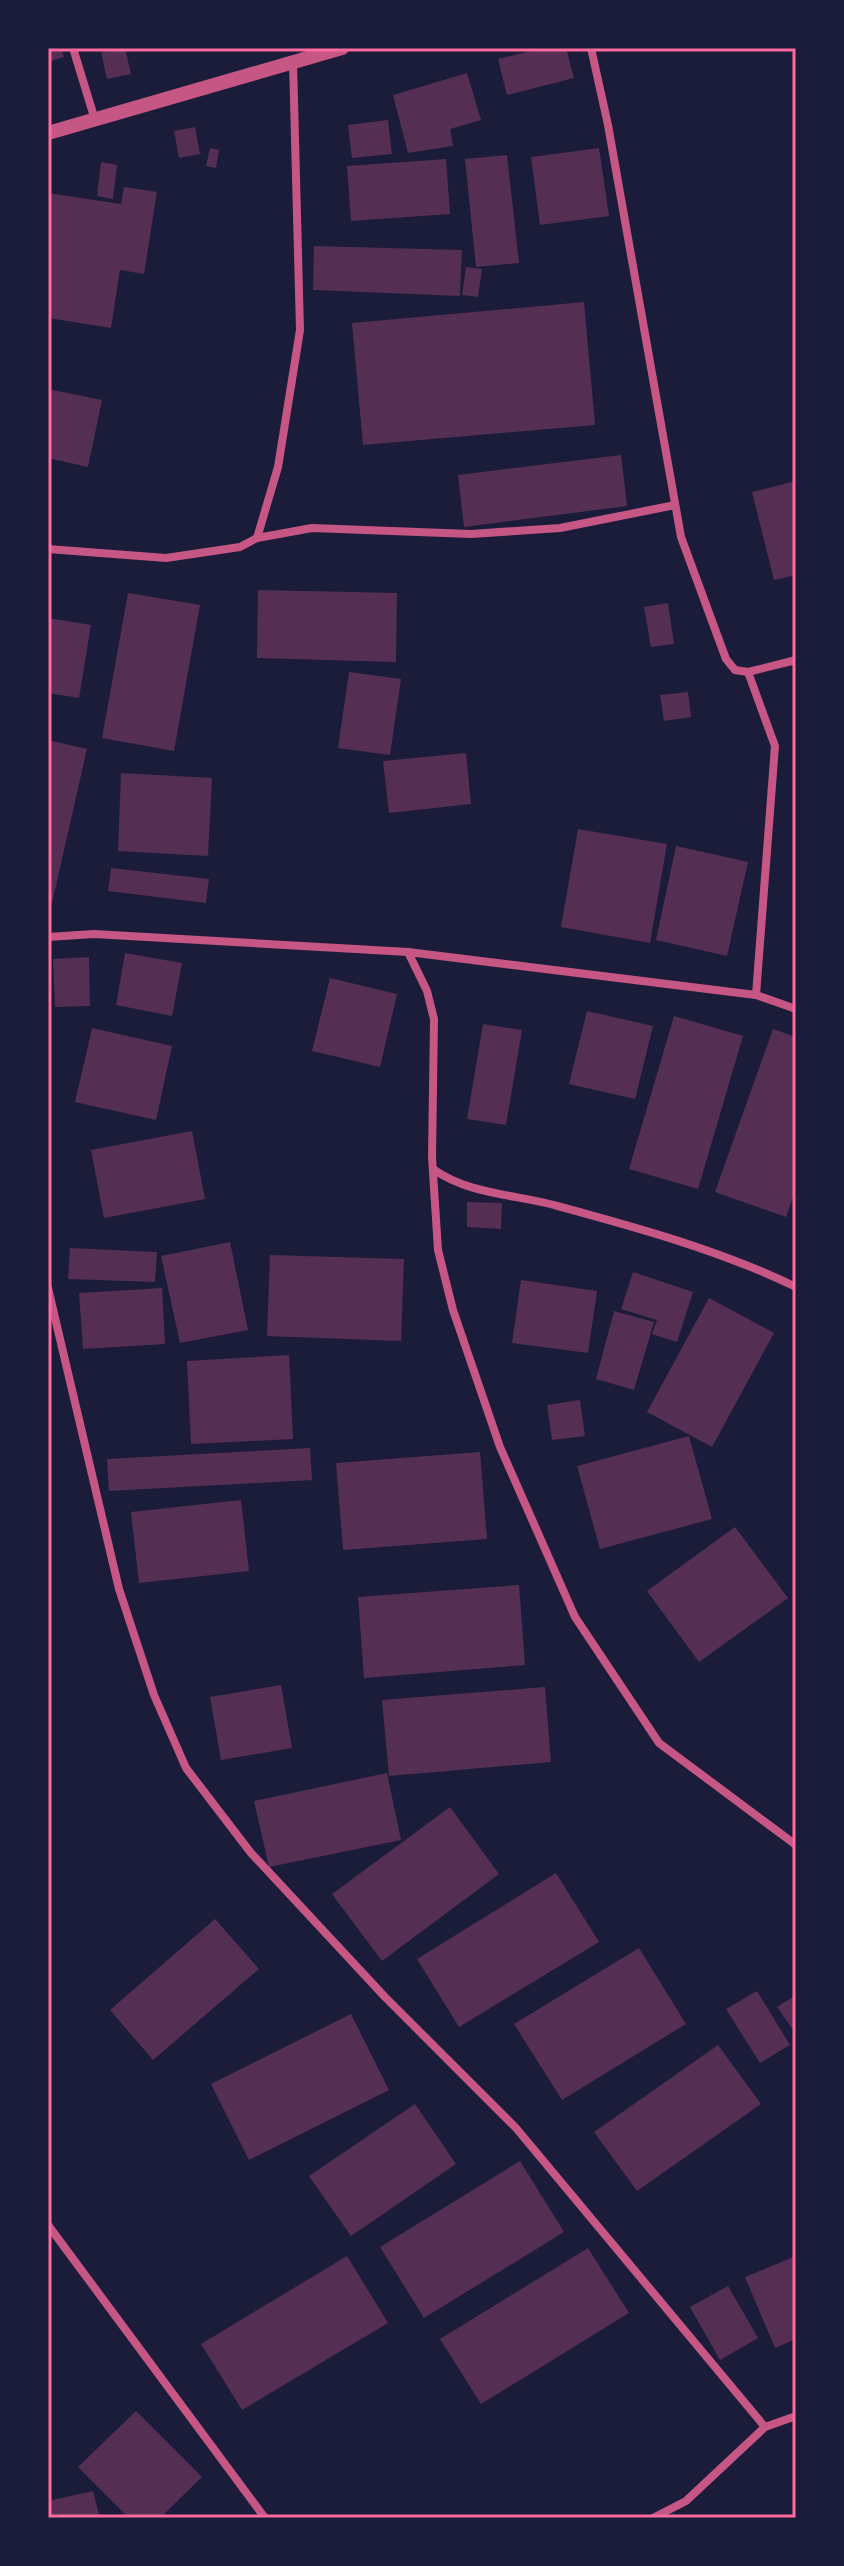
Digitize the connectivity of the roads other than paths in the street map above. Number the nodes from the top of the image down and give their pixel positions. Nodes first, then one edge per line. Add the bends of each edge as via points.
1 (73, 48) edge
2 (342, 48) edge
3 (591, 48) edge
4 (293, 62) junction
5 (95, 120) junction
6 (48, 133) edge
7 (675, 505) junction
8 (257, 538) junction
9 (48, 549) edge
10 (796, 660) edge
11 (748, 672) junction
12 (48, 937) edge
13 (408, 952) junction
14 (756, 995) junction
15 (796, 1009) edge
16 (433, 1169) junction
17 (796, 1287) edge
18 (48, 1288) edge
19 (796, 1845) edge
20 (48, 2225) edge
21 (796, 2416) edge
22 (765, 2427) junction
23 (265, 2518) edge
24 (653, 2518) edge

1 - 5 street
2 - 4 street
3 - 7 street
4 - 5 street
4 - 8 street via 300,330 278,467
5 - 6 street
7 - 8 street via 560,528 471,534 312,528
7 - 11 street via 681,537 726,659 735,670
8 - 9 street via 240,547 166,558
10 - 11 street
11 - 14 street via 775,746
12 - 13 street via 94,934
13 - 14 street
13 - 16 street via 434,1019
14 - 15 street
16 - 17 street via 455,1185 624,1224
16 - 19 street via 438,1250 453,1310 500,1447 575,1617 659,1743
18 - 22 street via 119,1589 154,1695 186,1768 251,1853 516,2128
20 - 23 street
21 - 22 street
22 - 24 street via 686,2501

